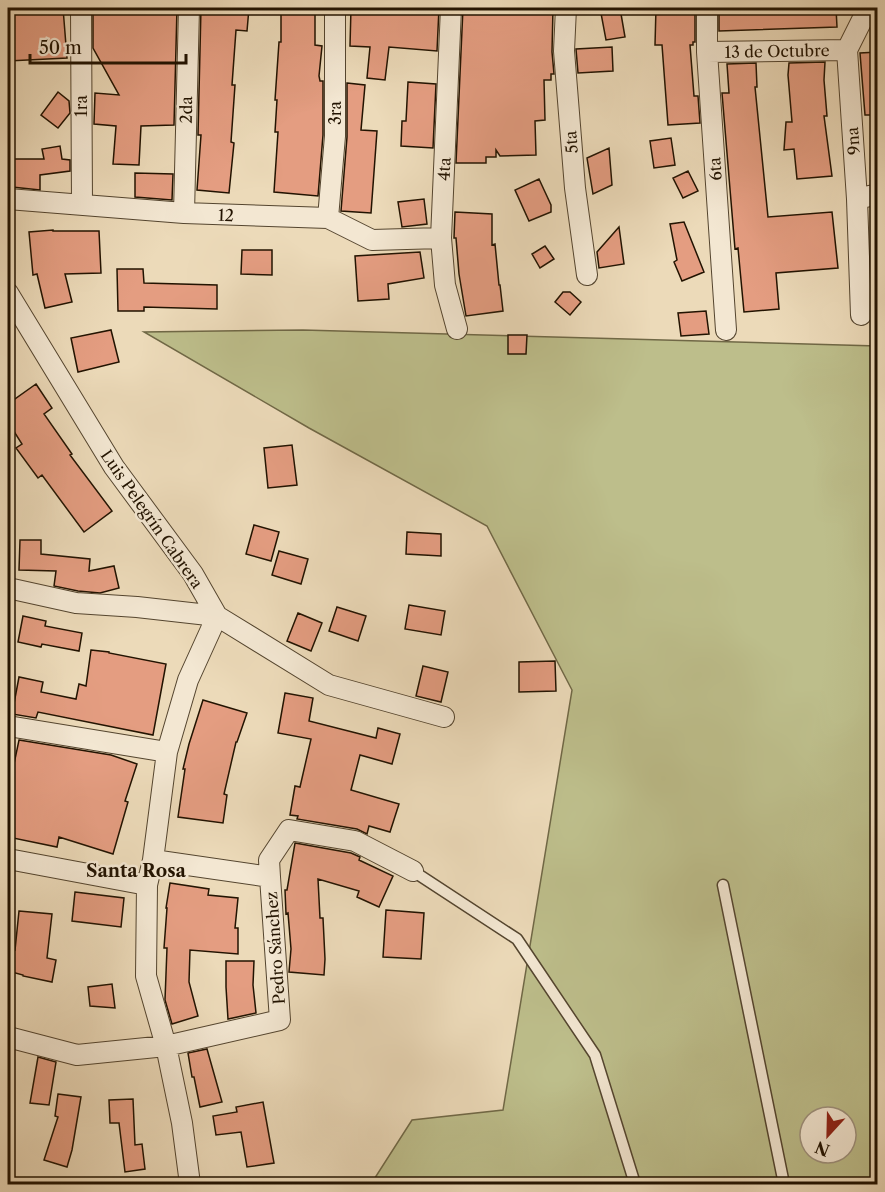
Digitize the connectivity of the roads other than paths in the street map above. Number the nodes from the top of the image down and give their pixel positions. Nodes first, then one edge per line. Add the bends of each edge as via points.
1 (81, 8) edge
2 (189, 8) edge
3 (335, 8) edge
4 (451, 8) edge
5 (566, 8) edge
6 (706, 8) edge
7 (868, 8) edge
8 (847, 50) junction
9 (707, 52) junction
10 (878, 194) edge
11 (8, 199) edge
12 (857, 199) junction
13 (82, 205) junction
14 (184, 213) junction
15 (328, 218) junction
16 (441, 238) junction
17 (587, 275) dead end
18 (8, 293) edge
19 (861, 315) dead end
20 (457, 329) dead end
21 (726, 330) dead end
22 (8, 588) edge
23 (217, 616) junction
24 (444, 717) dead end
25 (8, 726) edge
26 (167, 752) junction
27 (8, 859) edge
28 (153, 860) junction
29 (413, 871) joint
30 (270, 877) junction
31 (147, 885) junction
32 (723, 885) dead end
33 (8, 1037) edge
34 (166, 1046) junction
35 (190, 1185) edge
36 (635, 1185) edge
37 (784, 1185) edge

1 - 13 street, 1ra
2 - 14 street, 2da
3 - 15 street, 3ra via 335,136
4 - 16 street, 4ta
5 - 17 street, 5ta via 564,51
6 - 9 street, 6ta
7 - 8 street
8 - 9 street, 13 de Octubre
8 - 12 street, 9na
9 - 21 street, 6ta
10 - 12 street
11 - 13 street, 12
12 - 19 street, 9na
13 - 14 street, 12
14 - 15 street, 12
15 - 16 street, 12 via 372,240
16 - 20 street, 4ta via 445,285
18 - 23 street, Luis Pelegrín Cabrera via 114,467 193,574
22 - 23 street via 76,603
23 - 24 street via 329,685
23 - 26 street via 188,680
25 - 26 street
26 - 28 street
27 - 31 street
28 - 30 street
28 - 31 street
29 - 30 street, Pedro Sánchez via 356,841 289,830 269,860
29 - 36 lane via 517,939 595,1055
30 - 34 street, Pedro Sánchez via 280,1020
31 - 34 street via 146,976
32 - 37 lane
33 - 34 street via 77,1055
34 - 35 street

